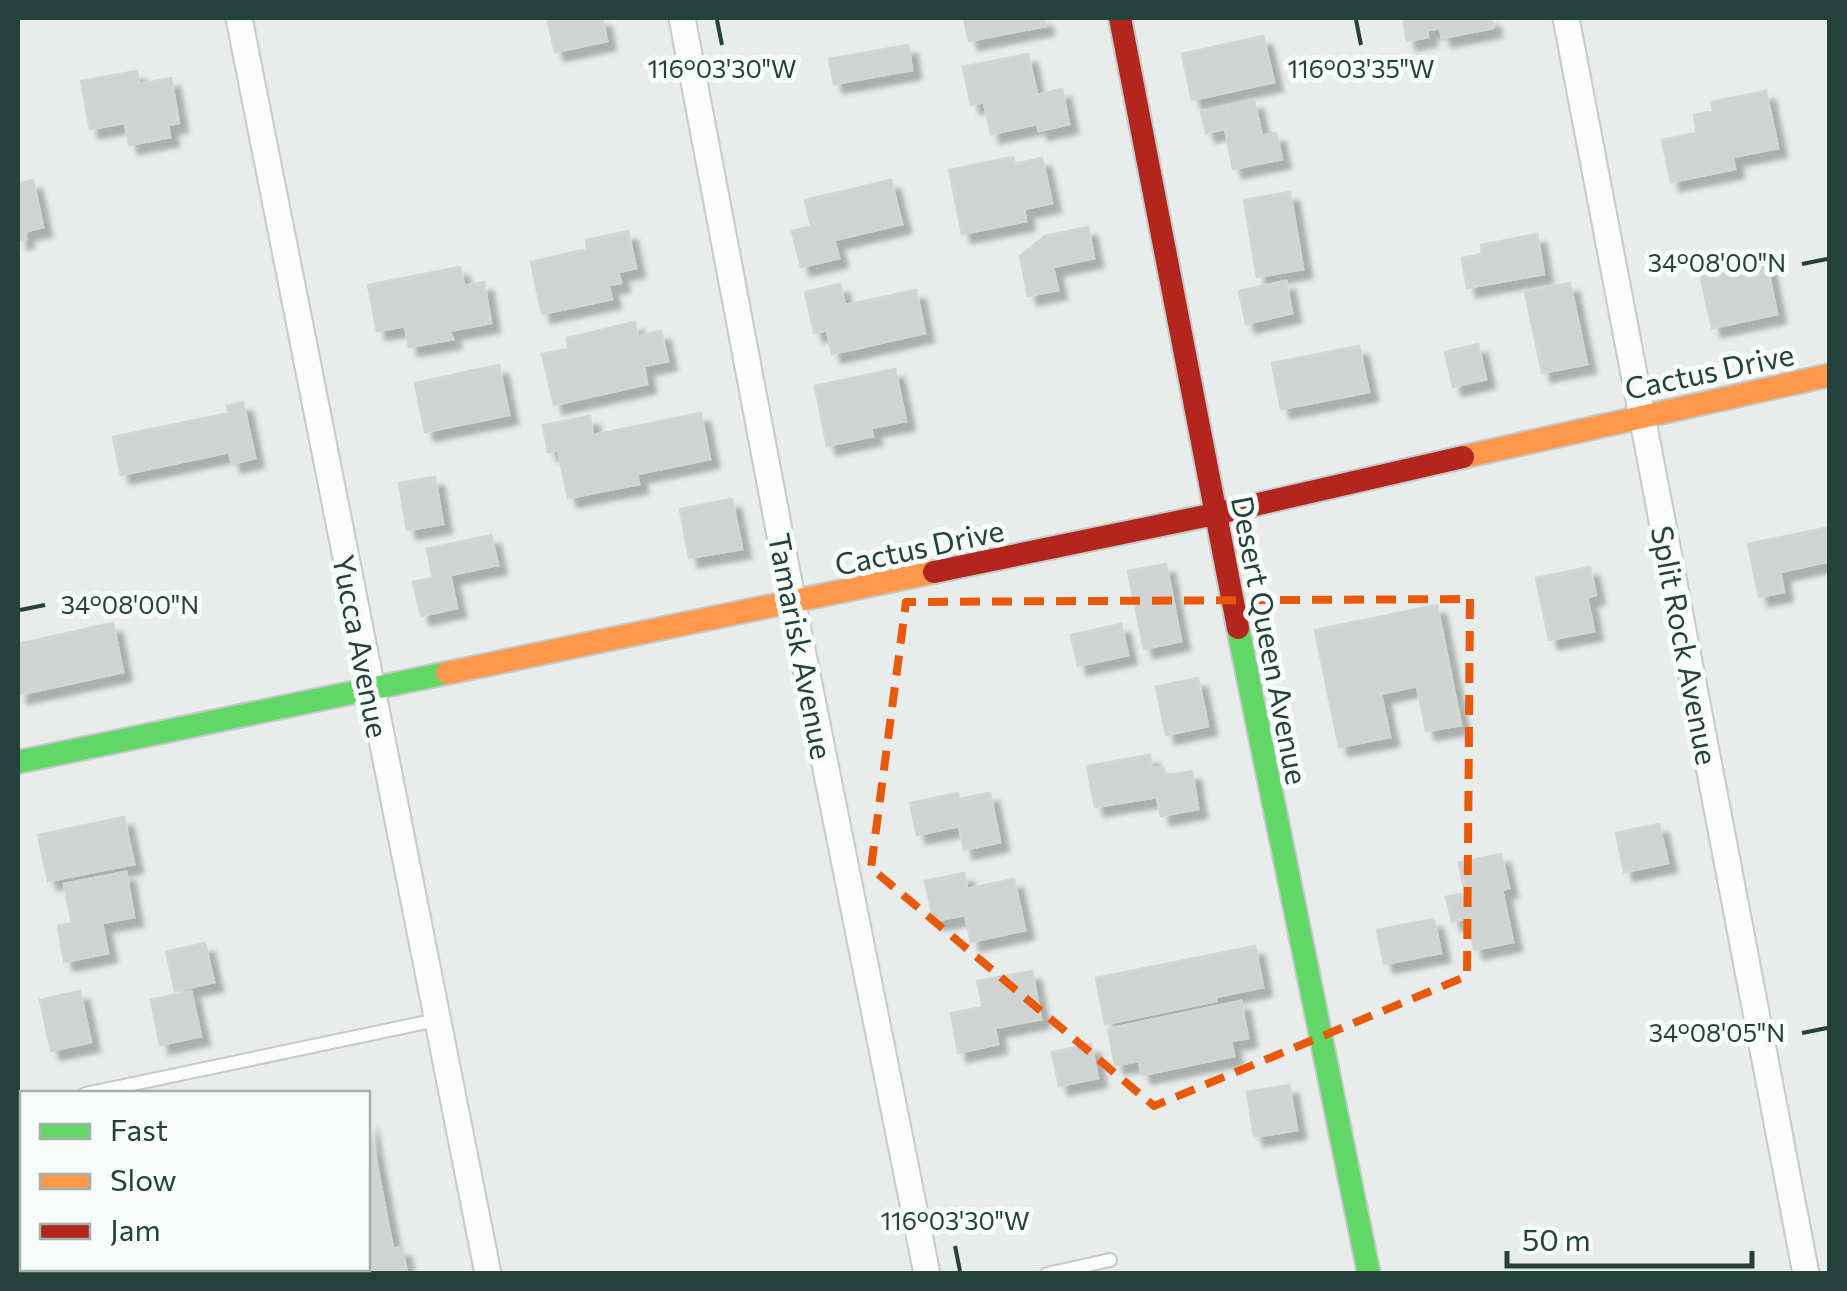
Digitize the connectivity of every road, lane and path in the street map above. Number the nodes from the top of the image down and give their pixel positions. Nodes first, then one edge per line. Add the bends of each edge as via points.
1 (239, 18) edge
2 (682, 18) edge
3 (1120, 18) edge
4 (1566, 18) edge
5 (1830, 376) edge
6 (1642, 415) junction
7 (1215, 514) junction
8 (793, 604) junction
9 (371, 690) junction
10 (18, 762) edge
11 (437, 1020) junction
12 (99, 1091) edge
13 (1110, 1260) dead end
14 (488, 1274) edge
15 (927, 1274) edge
16 (1047, 1274) edge
17 (1369, 1274) edge
18 (1806, 1274) edge

1 - 9 street, Yucca Avenue
2 - 8 street, Tamarisk Avenue
3 - 7 street, Desert Queen Avenue
4 - 6 street, Split Rock Avenue
5 - 6 street, Cactus Drive
6 - 7 street, Cactus Drive
6 - 18 street, Split Rock Avenue
7 - 8 street, Cactus Drive
7 - 17 street, Desert Queen Avenue
8 - 9 street, Cactus Drive
8 - 15 street, Tamarisk Avenue
9 - 10 street, Cactus Drive
9 - 11 street, Yucca Avenue
11 - 12 lane
11 - 14 street, Yucca Avenue
13 - 16 lane

